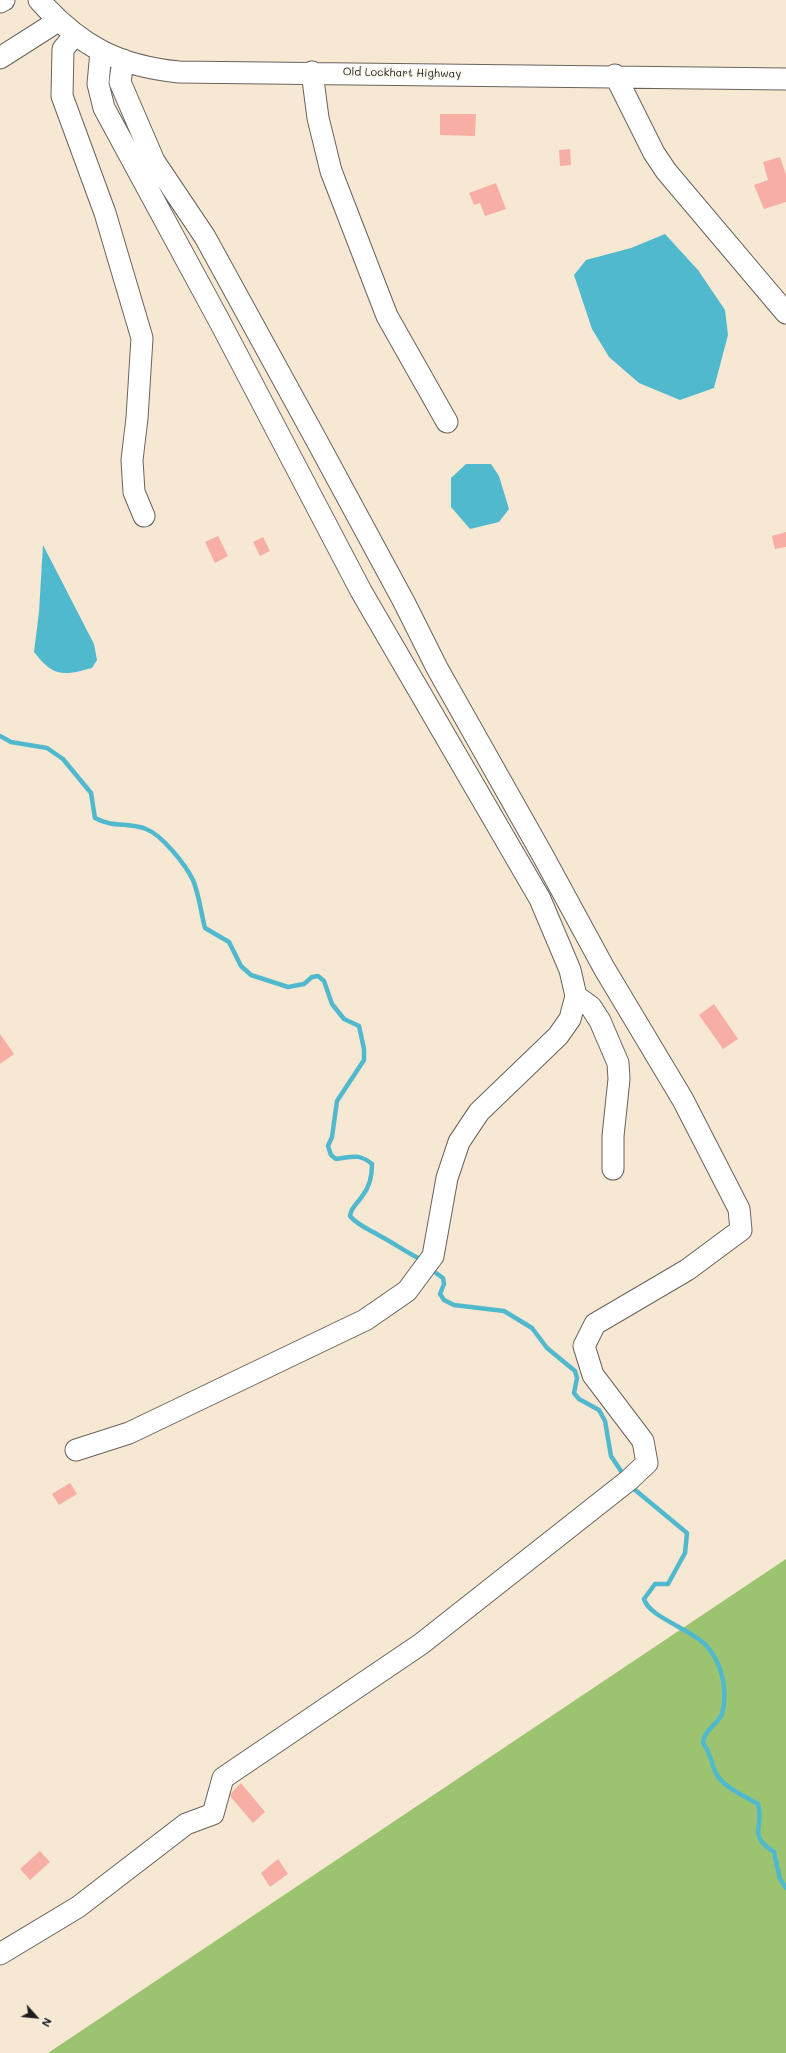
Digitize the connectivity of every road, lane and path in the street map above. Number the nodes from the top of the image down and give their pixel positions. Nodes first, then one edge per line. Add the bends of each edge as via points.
1 (4, 0) edge
2 (39, 0) edge
3 (0, 2) edge
4 (58, 21) junction
5 (75, 35) junction
6 (101, 51) junction
7 (0, 58) edge
8 (123, 60) junction
9 (312, 72) junction
10 (615, 75) junction
11 (786, 79) edge
12 (786, 313) edge
13 (447, 422) dead end
14 (144, 516) dead end
15 (576, 996) junction
16 (613, 1169) dead end
17 (76, 1450) dead end
18 (0, 1954) edge

1 - 3 street
2 - 4 street, Old Lockhart Highway
4 - 5 street, Old Lockhart Highway
4 - 7 street
5 - 6 street, Old Lockhart Highway
5 - 14 street via 63,49 62,96 105,213 142,338 132,460 134,492
6 - 8 street, Old Lockhart Highway
6 - 15 street via 98,84 104,108 361,591 540,899 570,970
8 - 9 street, Old Lockhart Highway via 149,69 180,72
8 - 18 street via 120,82 154,161 205,237 404,602 437,668 604,968 683,1100 739,1209 741,1230 686,1270 595,1324 584,1346 594,1375 643,1441 647,1463 642,1468 421,1644 223,1778 213,1814 186,1824 78,1907
9 - 10 street, Old Lockhart Highway
9 - 13 street via 318,118 331,171 387,316
10 - 11 street, Old Lockhart Highway
10 - 12 street via 654,153 666,171
15 - 16 street via 591,1007 597,1016 618,1063 619,1079 612,1136
15 - 17 street via 570,1019 558,1036 478,1112 459,1142 447,1178 433,1256 407,1291 365,1320 136,1430

